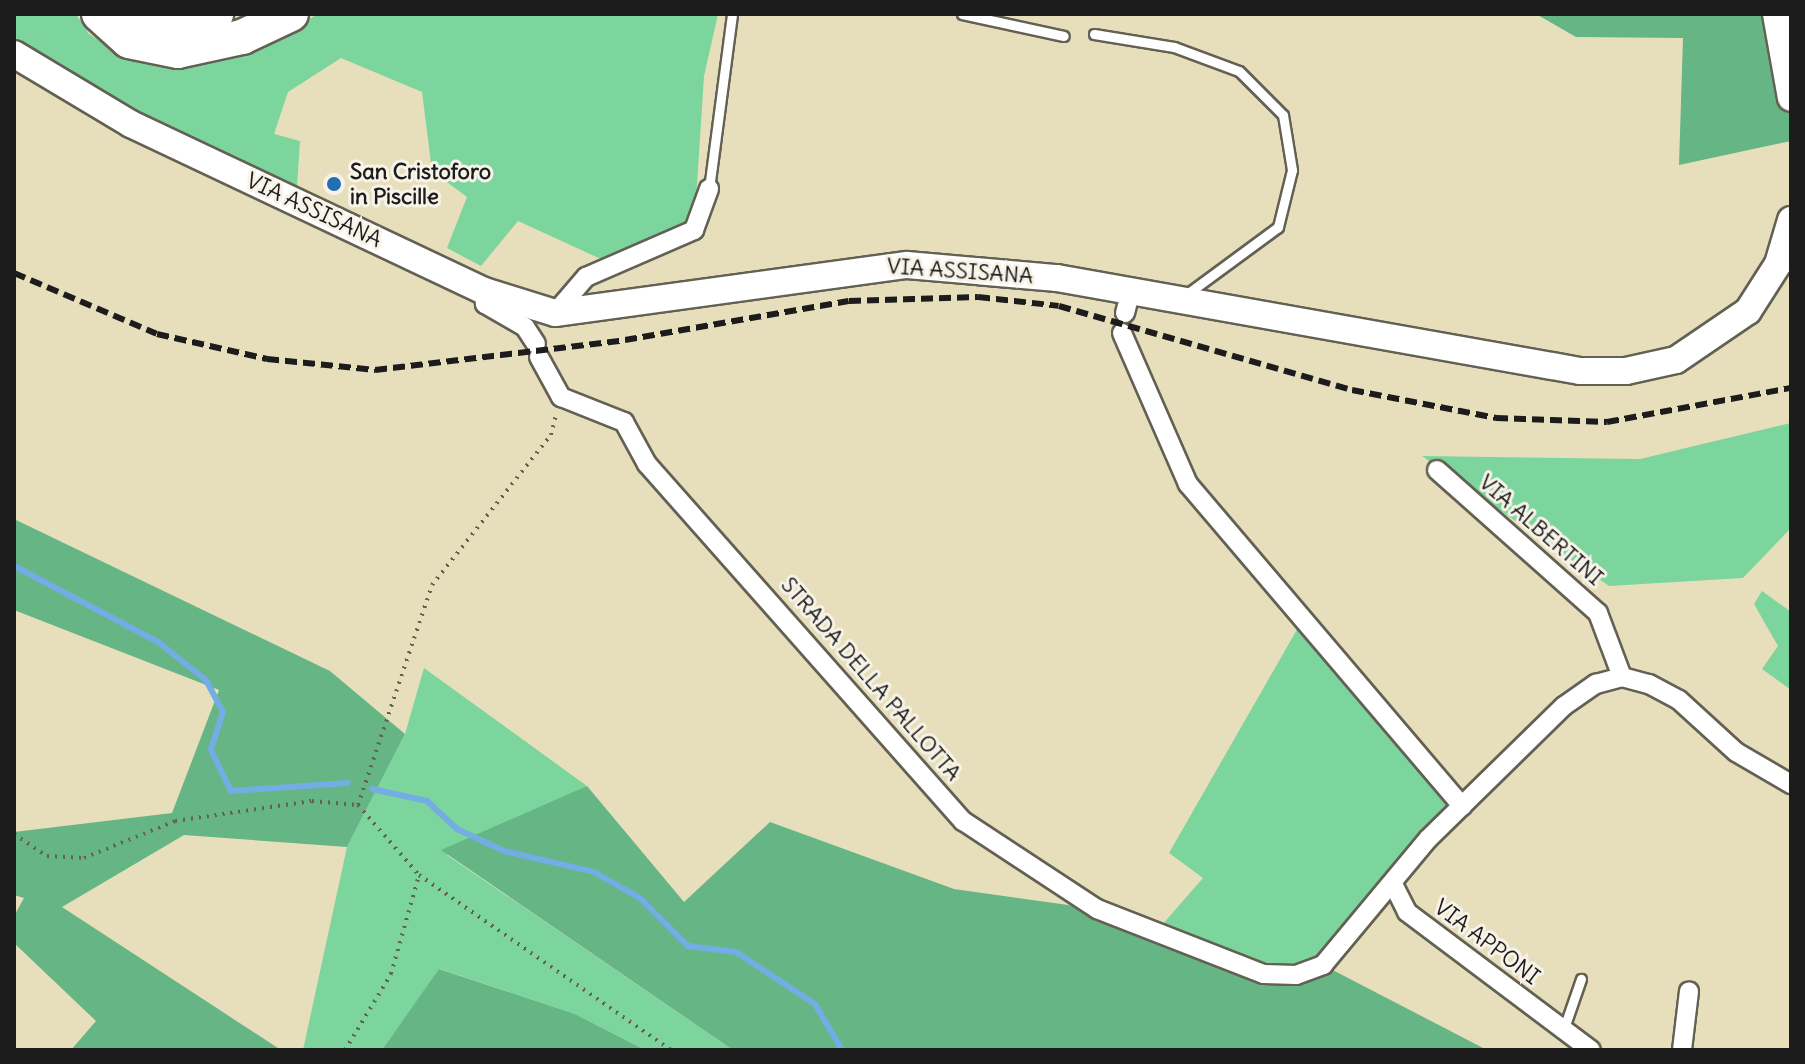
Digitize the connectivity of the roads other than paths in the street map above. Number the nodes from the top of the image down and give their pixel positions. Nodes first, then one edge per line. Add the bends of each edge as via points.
1 (99, 14) edge
2 (108, 14) edge
3 (117, 14) edge
4 (216, 14) edge
5 (291, 14) edge
6 (732, 14) edge
7 (962, 14) edge
8 (1776, 14) edge
9 (1094, 34) dead end
10 (1064, 36) dead end
11 (14, 54) edge
12 (1791, 98) edge
13 (709, 189) joint
14 (1791, 220) edge
15 (484, 291) junction
16 (1178, 300) junction
17 (555, 313) junction
18 (1122, 333) dead end
19 (1437, 470) dead end
20 (1622, 677) junction
21 (1791, 784) edge
22 (1462, 806) junction
23 (1394, 886) junction
24 (1581, 979) dead end
25 (1689, 991) dead end
26 (1564, 1028) junction
27 (1591, 1050) edge
28 (1682, 1050) edge

1 - 5 highway via 129,41 178,51 242,37
2 - 3 highway
2 - 4 highway via 168,27
6 - 13 lane
7 - 10 lane
8 - 12 main road
9 - 16 lane via 1174,47 1239,71 1283,115 1292,170 1278,227
11 - 15 main road, VIA ASSISANA via 131,124
13 - 17 street via 694,230 586,277
14 - 16 main road, VIA ASSISANA via 1778,264 1748,311 1676,360 1626,371 1580,371
15 - 17 main road, VIA ASSISANA
15 - 23 street, STRADA DELLA PALLOTTA via 485,304 525,327 561,397 624,422 656,475 869,708 920,777 1010,856 1097,909 1264,974 1296,975 1323,965
16 - 17 main road, VIA ASSISANA via 1128,302 949,267 862,266 600,312
18 - 22 street via 1188,484
19 - 20 street, VIA ALBERTINI via 1598,613
20 - 21 street via 1679,700 1736,752
20 - 22 street, STRADA DELLA PALLOTTA via 1564,706
22 - 23 street, STRADA DELLA PALLOTTA
23 - 26 street, VIA APPONI via 1407,912
24 - 26 lane
25 - 28 street
26 - 27 street, VIA APPONI

